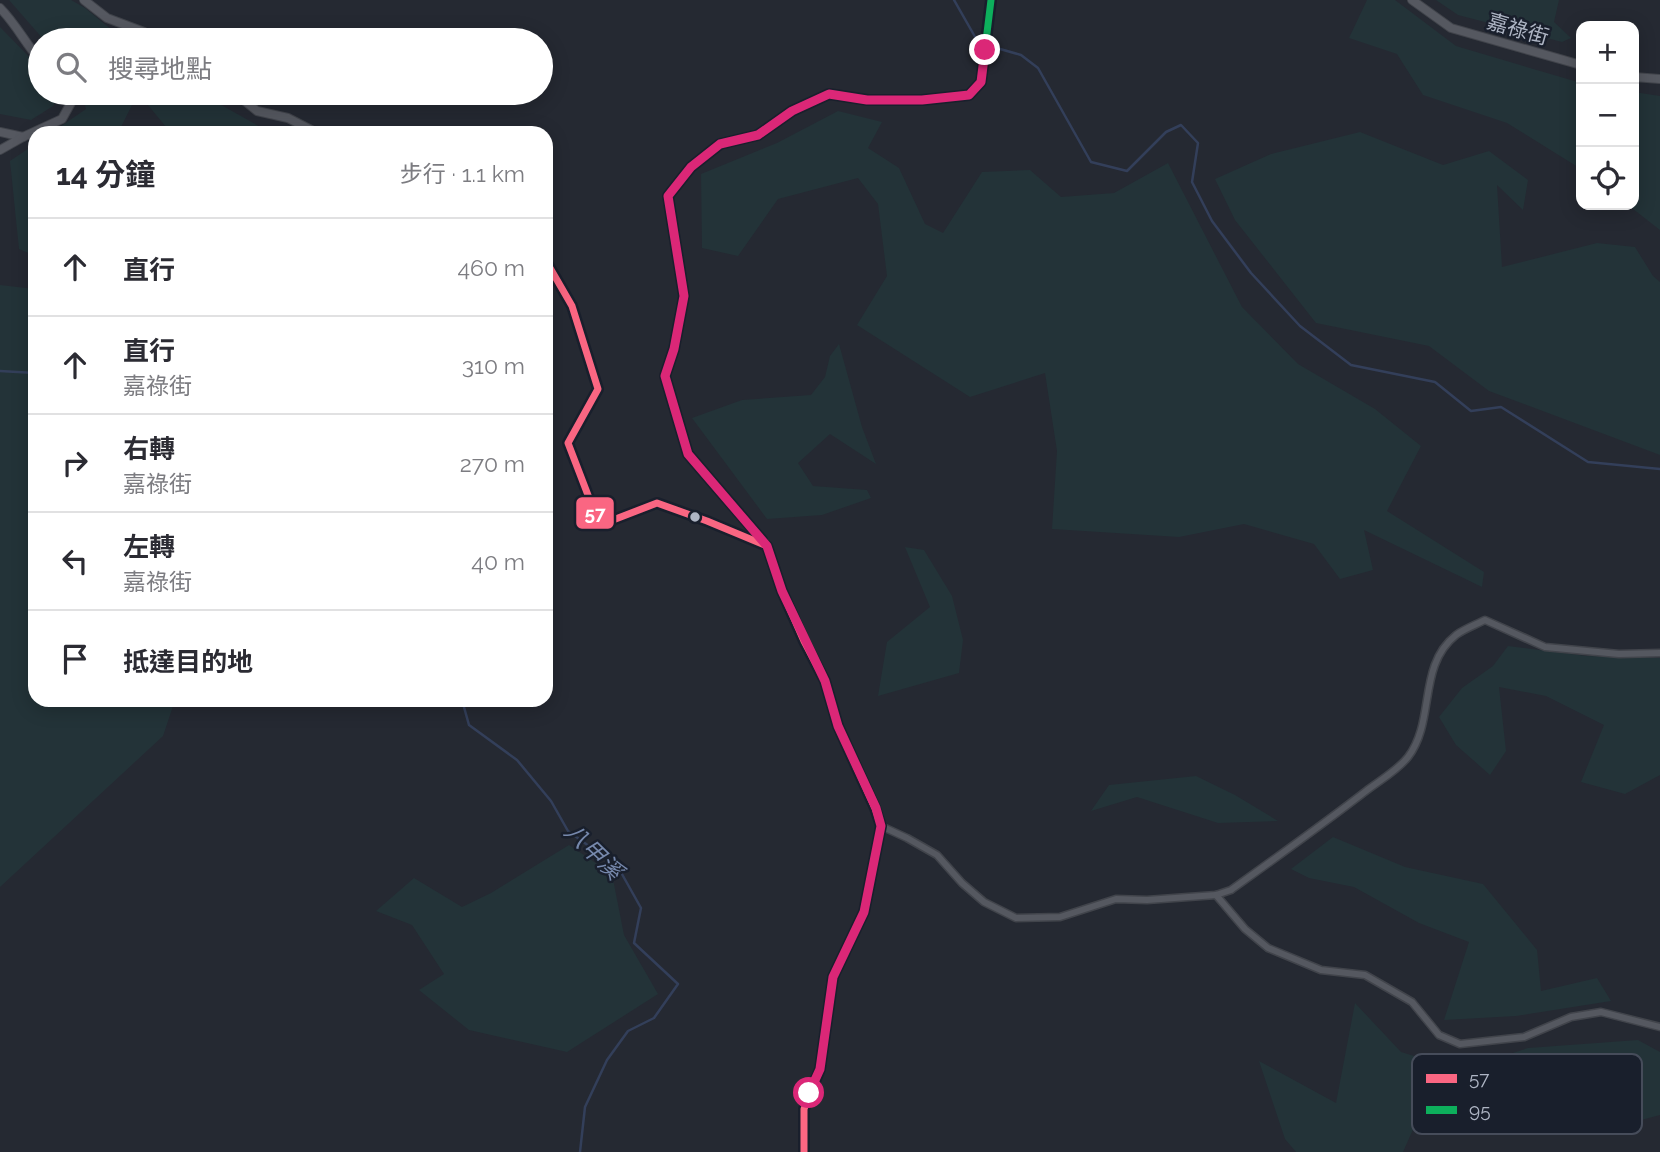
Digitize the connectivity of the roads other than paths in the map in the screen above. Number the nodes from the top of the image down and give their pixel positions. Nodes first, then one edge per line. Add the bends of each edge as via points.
1 (84, 0) edge
2 (991, 0) edge
3 (1412, 0) edge
4 (0, 8) edge
5 (131, 28) edge
6 (28, 47) edge
7 (1576, 64) edge
8 (1639, 77) edge
9 (1660, 79) edge
10 (70, 105) edge
11 (250, 105) edge
12 (48, 126) edge
13 (303, 126) edge
14 (0, 132) edge
15 (28, 135) edge
16 (23, 137) junction
17 (0, 150) edge
18 (553, 273) edge
19 (767, 546) junction
20 (1660, 653) edge
21 (881, 826) junction
22 (1216, 895) junction
23 (1660, 1027) edge
24 (804, 1152) edge

1 - 5 street via 107,19
2 - 19 street via 981,82 969,95 867,100 829,94 792,111 758,135 720,144 691,167 668,196 684,296 665,376 688,454
3 - 7 street, 嘉祿街 via 1451,28
4 - 6 street
8 - 9 street
10 - 12 street via 62,120
11 - 13 street
14 - 16 street
15 - 16 street
16 - 17 street
18 - 19 street via 572,306 598,389 568,443 596,516 613,520 657,503
19 - 21 street
20 - 22 street via 1545,646 1485,620 1458,633 1437,657 1421,734 1407,759 1306,837 1231,890
21 - 22 street via 937,855 984,902 1016,918 1060,918 1116,899
21 - 24 street via 864,912 833,977 820,1069 804,1109
22 - 23 street via 1268,948 1321,970 1364,975 1412,1002 1439,1035 1460,1044 1524,1037 1571,1017 1601,1012

